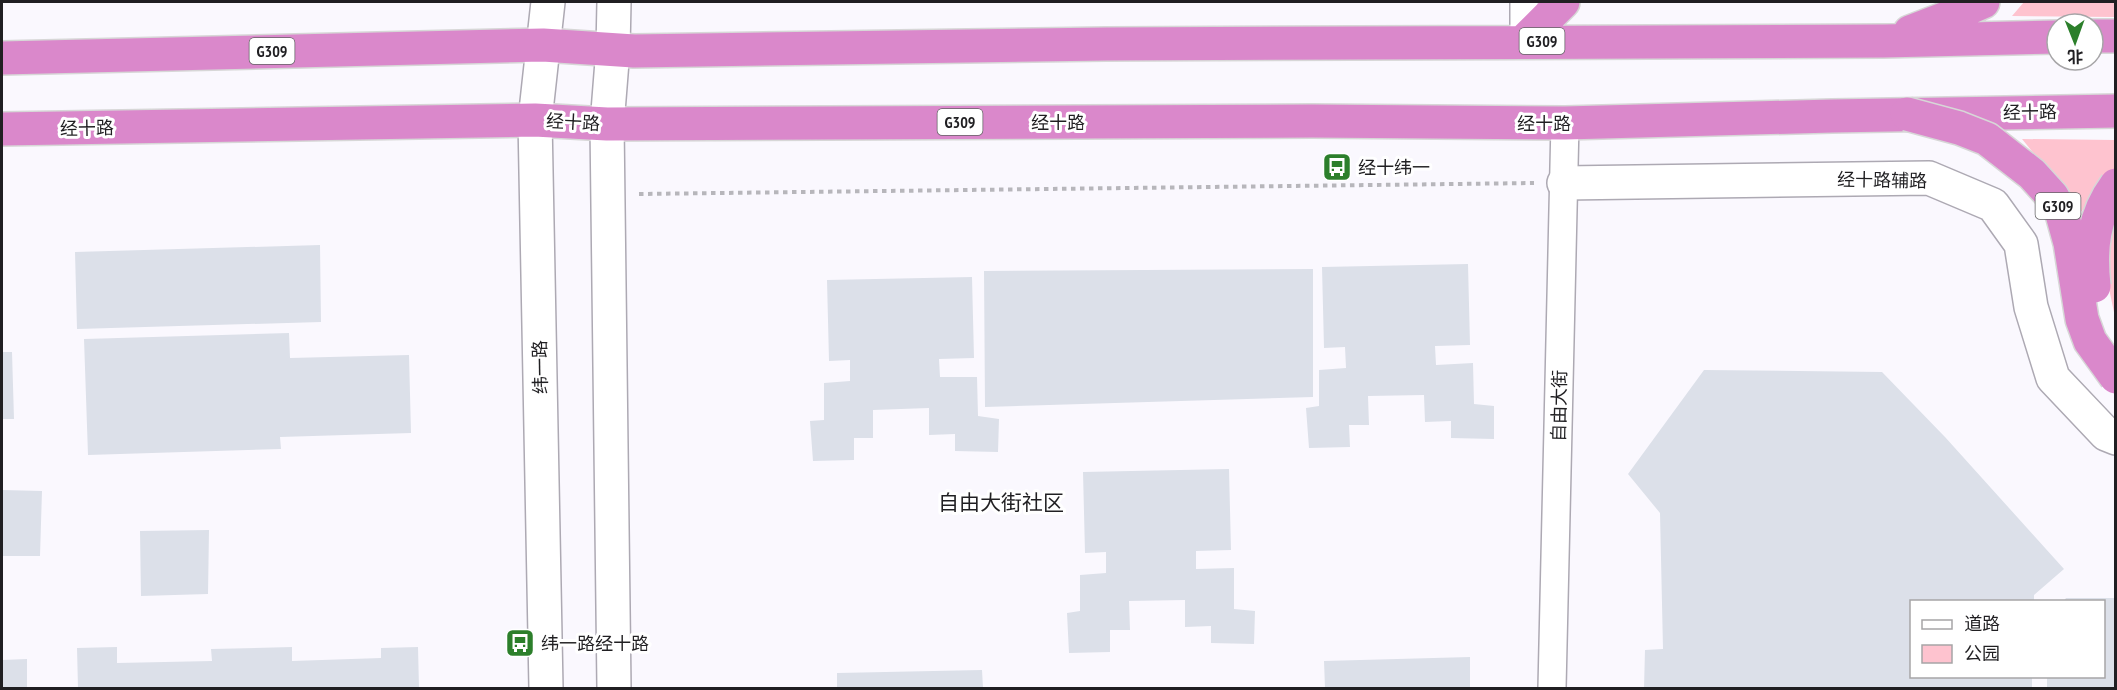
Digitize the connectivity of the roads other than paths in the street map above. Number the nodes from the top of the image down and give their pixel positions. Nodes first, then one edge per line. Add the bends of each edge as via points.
1 (548, 2) edge
2 (614, 2) edge
3 (1524, 2) edge
4 (1563, 2) edge
5 (1983, 2) edge
6 (2045, 37) edge
7 (1524, 41) junction
8 (1884, 41) junction
9 (543, 45) junction
10 (613, 49) junction
11 (2, 58) edge
12 (2115, 111) edge
13 (1906, 114) junction
14 (536, 120) junction
15 (1565, 123) junction
16 (607, 124) junction
17 (2, 129) edge
18 (1564, 183) junction
19 (2115, 185) edge
20 (2115, 349) edge
21 (2115, 377) edge
22 (2115, 438) edge
23 (546, 688) edge
24 (614, 688) edge
25 (1552, 688) edge

1 - 9 main road, 纬一路
2 - 10 main road
3 - 7 street
4 - 7 highway
5 - 8 highway
6 - 8 highway, G309
7 - 8 highway, G309
7 - 10 highway, G309
9 - 10 highway, G309
9 - 11 highway, G309
9 - 14 main road, 纬一路
10 - 16 main road
12 - 13 highway, 经十路
13 - 15 highway, 经十路 / G309
13 - 21 highway, G309, bridge via 1987,139 2032,174 2052,196 2070,243 2082,320
14 - 16 highway, 经十路 / G309
14 - 17 highway, 经十路 / G309
14 - 23 main road, 纬一路
15 - 16 highway, 经十路 / G309
15 - 18 street, 自由大街
16 - 24 main road
18 - 22 main road, 经十路辅路 via 1929,178 1993,205 2021,244 2031,307 2053,378 2106,434
18 - 25 street, 自由大街
19 - 20 highway, bridge via 2095,226 2092,263 2101,323

